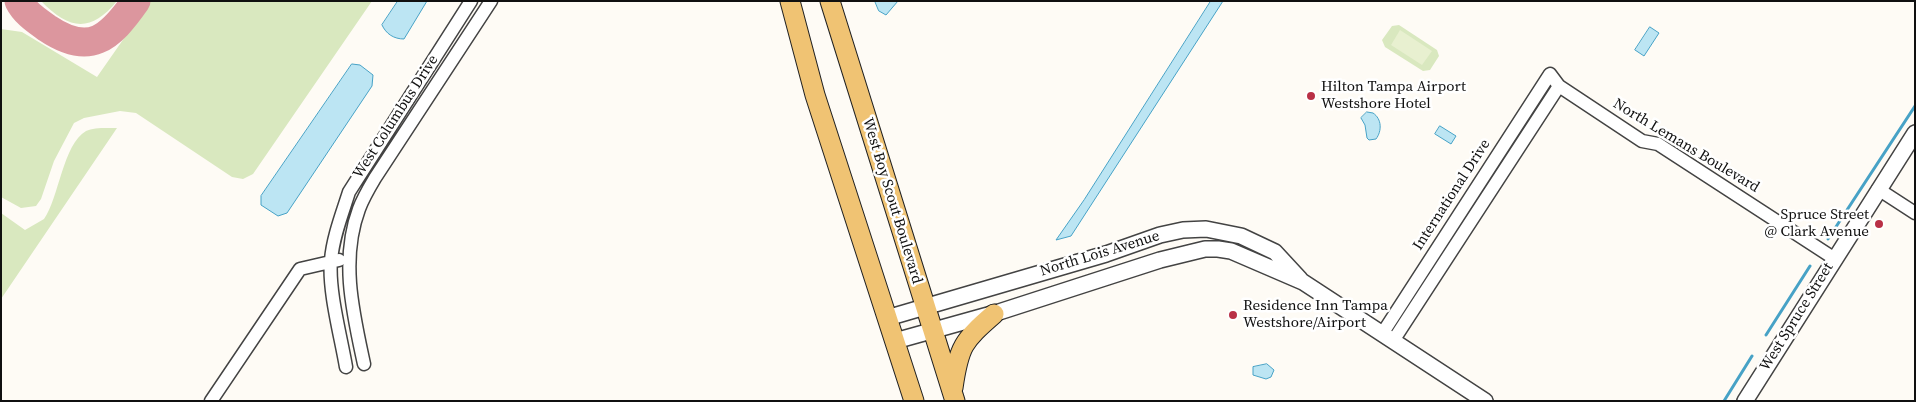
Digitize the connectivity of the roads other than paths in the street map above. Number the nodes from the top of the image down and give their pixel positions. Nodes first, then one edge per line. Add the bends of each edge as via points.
1 (471, 1) edge
2 (491, 1) edge
3 (790, 1) edge
4 (830, 1) edge
5 (1550, 74) joint
6 (1559, 86) junction
7 (1915, 133) edge
8 (1504, 145) junction
9 (1515, 153) junction
10 (1878, 189) junction
11 (1915, 213) edge
12 (1835, 258) junction
13 (349, 260) junction
14 (330, 261) junction
15 (1428, 262) junction
16 (1439, 270) junction
17 (1303, 282) junction
18 (924, 307) junction
19 (994, 314) junction
20 (887, 318) junction
21 (932, 333) junction
22 (1388, 337) junction
23 (895, 341) junction
24 (364, 364) dead end
25 (346, 368) dead end
26 (954, 398) edge
27 (211, 401) edge
28 (914, 401) edge
29 (1485, 401) edge
30 (1745, 401) edge

1 - 14 street, West Columbus Drive via 348,192
2 - 13 street, West Columbus Drive via 375,178 359,209
3 - 20 main road via 815,95
4 - 18 main road, West Boy Scout Boulevard
5 - 6 street, North Lemans Boulevard
5 - 8 street, International Drive
6 - 9 street, International Drive
6 - 12 street, North Lemans Boulevard via 1642,141 1658,144
7 - 10 street, West Spruce Street
8 - 9 street
8 - 15 street, International Drive
9 - 16 street, International Drive
10 - 11 street
10 - 12 street, West Spruce Street
12 - 30 street, West Spruce Street
13 - 14 street
13 - 24 street, West Columbus Drive via 353,314
14 - 25 street, West Columbus Drive
14 - 27 street via 300,269 292,278
15 - 16 street
15 - 22 street, International Drive
16 - 22 street, International Drive
17 - 18 street, North Lois Avenue via 1275,252 1241,236 1206,229 1183,230
17 - 19 street, North Lois Avenue via 1231,251 1205,249 1160,260
17 - 22 street, North Lois Avenue
18 - 20 street, North Lois Avenue
18 - 21 main road, West Boy Scout Boulevard
19 - 21 street, North Lois Avenue
19 - 26 main road via 961,348
20 - 23 main road
21 - 23 street, North Lois Avenue
21 - 26 main road, West Boy Scout Boulevard
22 - 29 street, North Lois Avenue
23 - 28 main road

